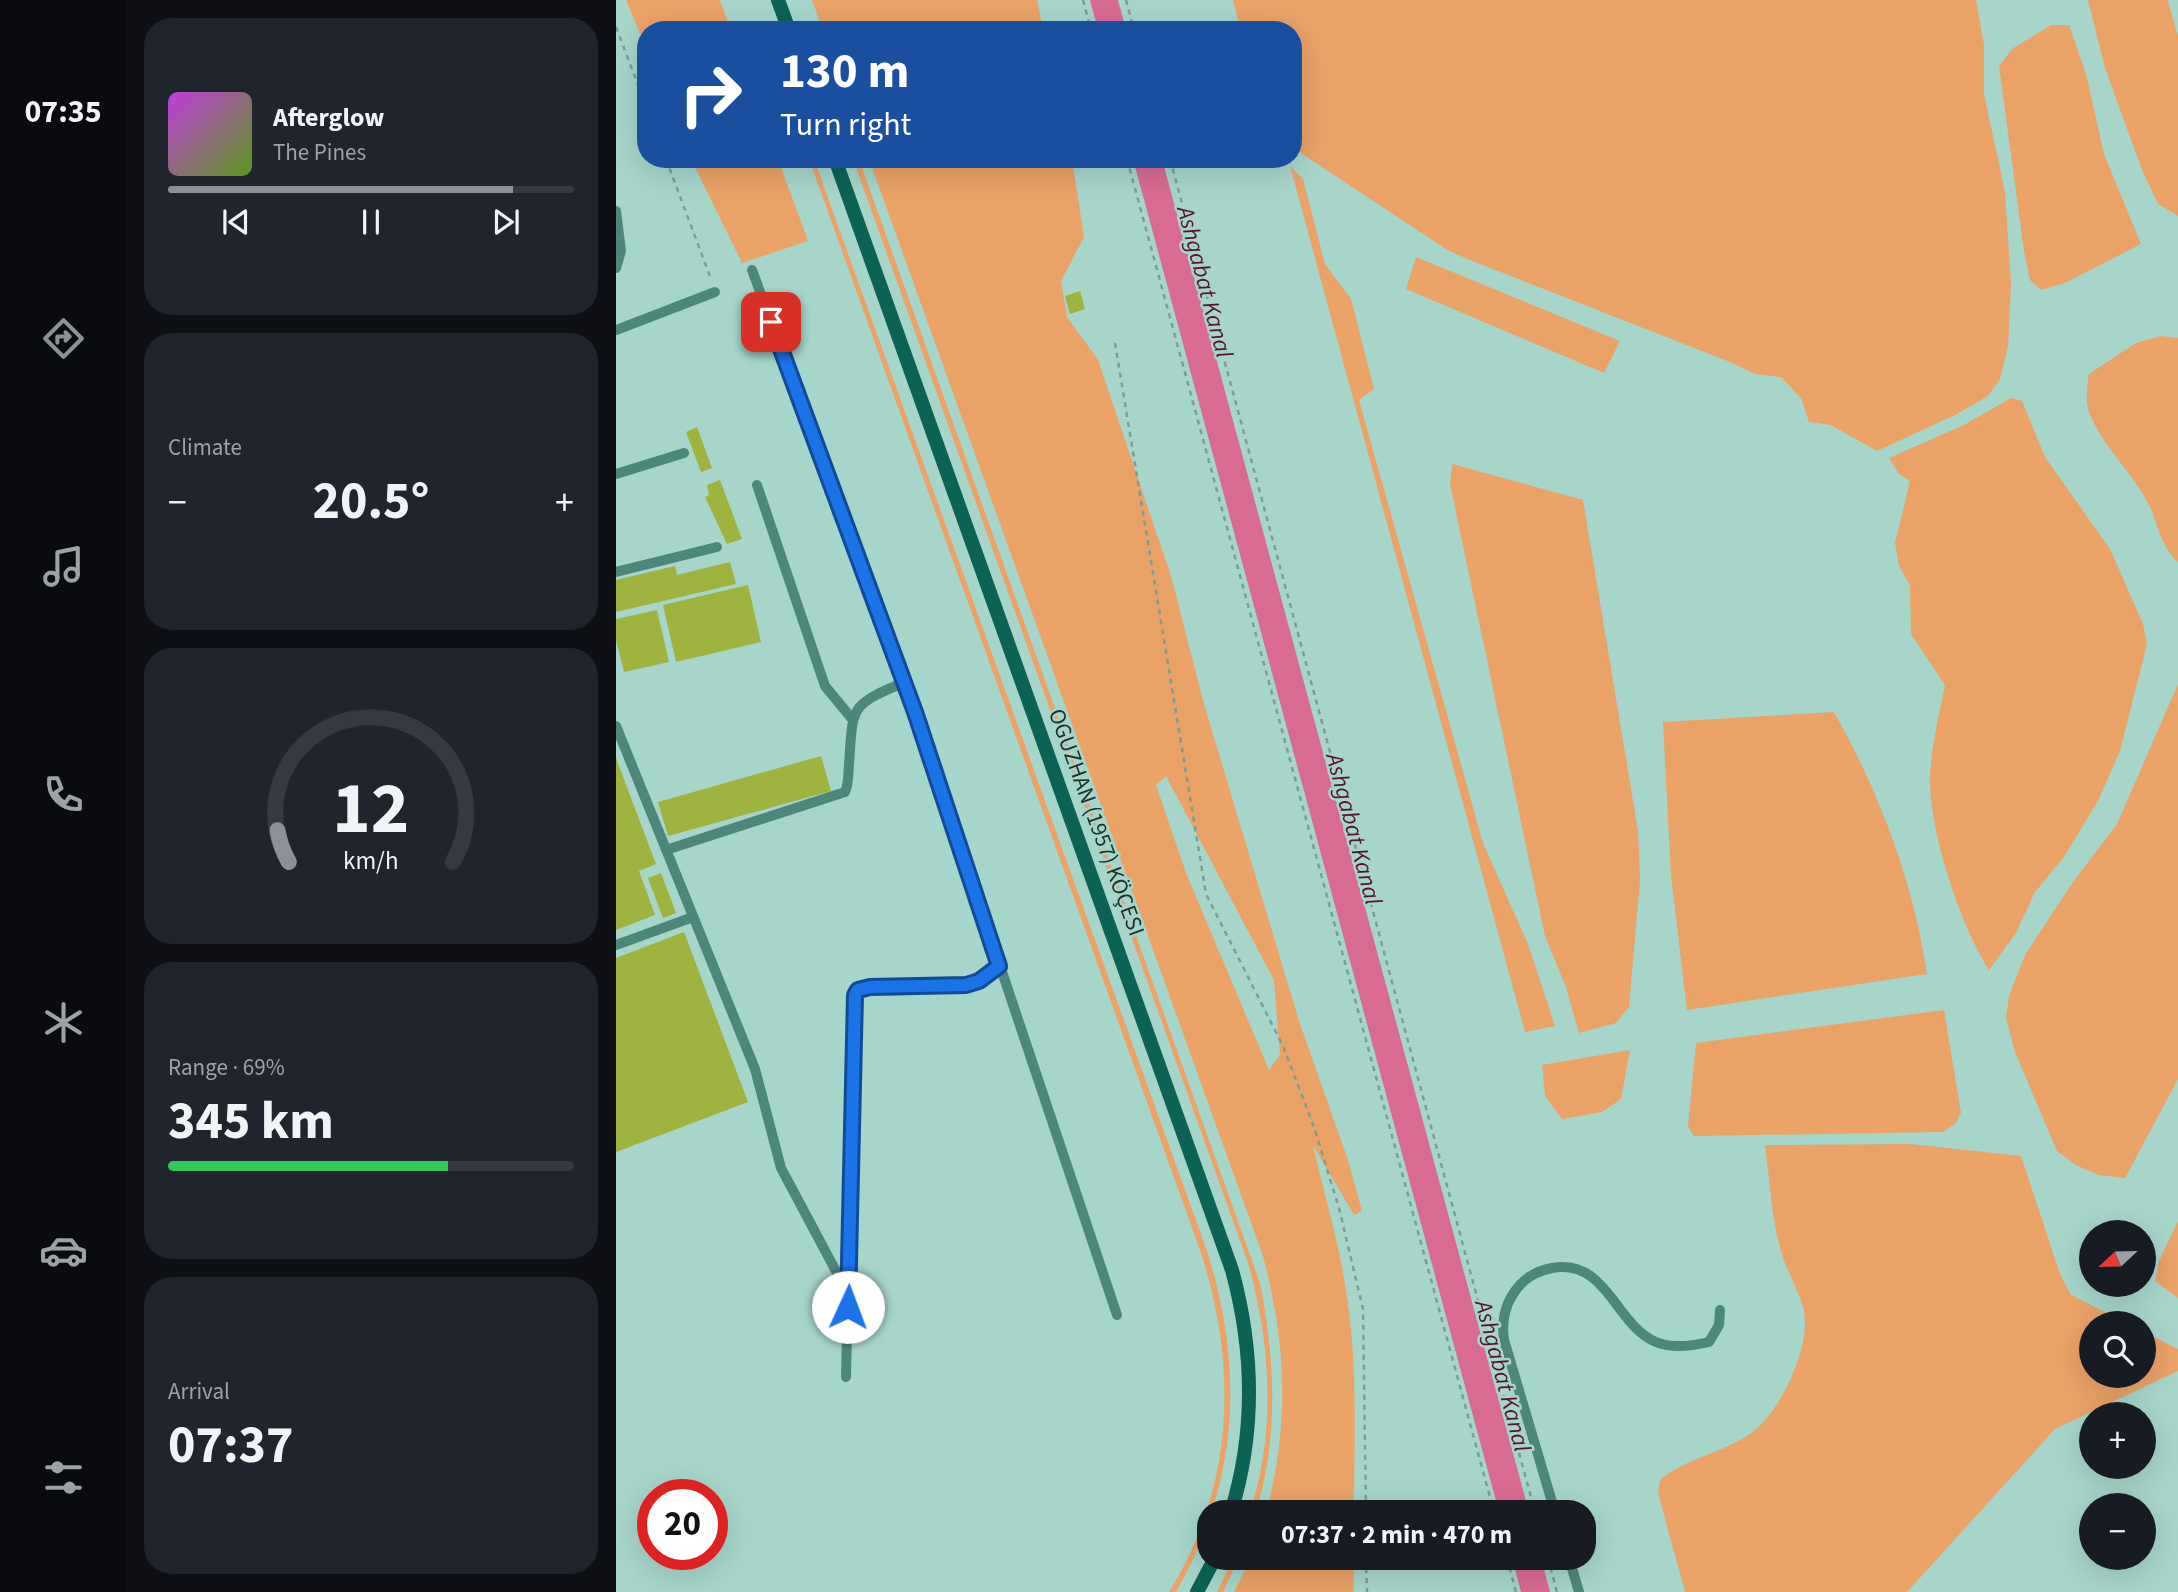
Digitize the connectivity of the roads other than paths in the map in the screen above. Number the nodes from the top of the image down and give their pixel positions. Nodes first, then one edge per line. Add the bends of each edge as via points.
1 (778, 0) edge
2 (786, 21) edge
3 (838, 168) edge
4 (616, 211) edge
5 (616, 268) edge
6 (752, 270) dead end
7 (715, 292) road end
8 (616, 330) edge
9 (684, 453) dead end
10 (616, 474) edge
11 (757, 485) dead end
12 (717, 547) dead end
13 (616, 572) edge
14 (903, 683) junction
15 (853, 720) junction
16 (616, 726) edge
17 (666, 850) junction
18 (693, 917) junction
19 (616, 945) edge
20 (999, 966) junction
21 (849, 1283) junction
22 (1720, 1310) dead end
23 (1117, 1315) dead end
24 (846, 1377) dead end
25 (1234, 1500) edge
26 (1551, 1500) edge
27 (1209, 1570) edge
28 (1573, 1570) edge
29 (1197, 1592) edge
30 (1579, 1592) edge

1 - 2 main road
3 - 25 main road, OGUZHAN (1957) KÖÇESI via 1232,1270 1247,1340 1250,1383 1246,1444
4 - 5 lane via 621,251
6 - 14 lane
7 - 8 lane
9 - 10 lane
11 - 15 lane via 825,686
12 - 13 lane
14 - 15 lane via 867,698
14 - 20 lane
15 - 17 lane via 845,792
16 - 17 lane
17 - 18 lane
18 - 19 lane
18 - 21 lane via 755,1069 781,1168 836,1273
20 - 21 lane via 966,985 870,987 855,995
20 - 23 lane
21 - 24 lane
22 - 26 lane via 1719,1325 1709,1342 1667,1346 1639,1330 1587,1272 1573,1267 1538,1271 1517,1289 1506,1308 1504,1340
27 - 29 main road
28 - 30 lane

